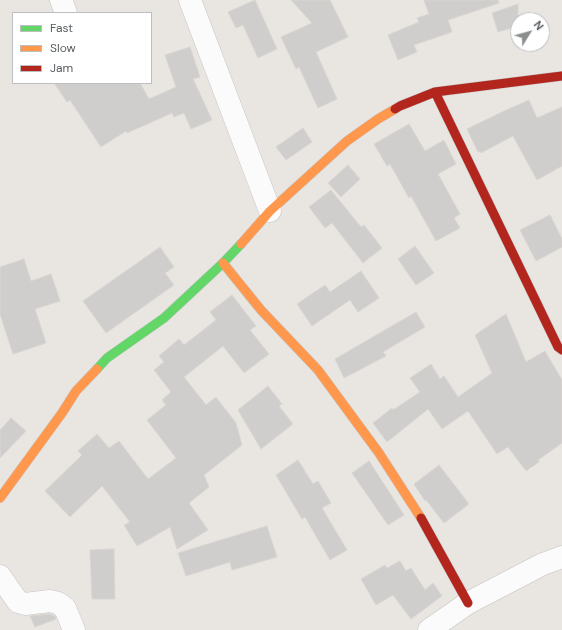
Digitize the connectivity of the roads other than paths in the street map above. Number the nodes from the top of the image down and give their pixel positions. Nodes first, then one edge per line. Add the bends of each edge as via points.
1 (61, 0) edge
2 (190, 0) edge
3 (66, 12) edge
4 (562, 76) edge
5 (436, 92) junction
6 (270, 211) junction
7 (223, 264) junction
8 (562, 350) edge
9 (0, 498) edge
10 (562, 556) edge
11 (0, 576) edge
12 (468, 603) junction
13 (74, 630) edge
14 (429, 630) edge

1 - 3 street
2 - 6 street
4 - 5 street
5 - 6 street via 400,106 347,141
5 - 8 street via 558,348
6 - 7 street
7 - 9 street via 164,318 107,358 76,391
7 - 12 street via 261,310 318,370 379,453 424,522
10 - 12 street
11 - 13 street via 18,602 25,604 50,601 65,608
12 - 14 street

